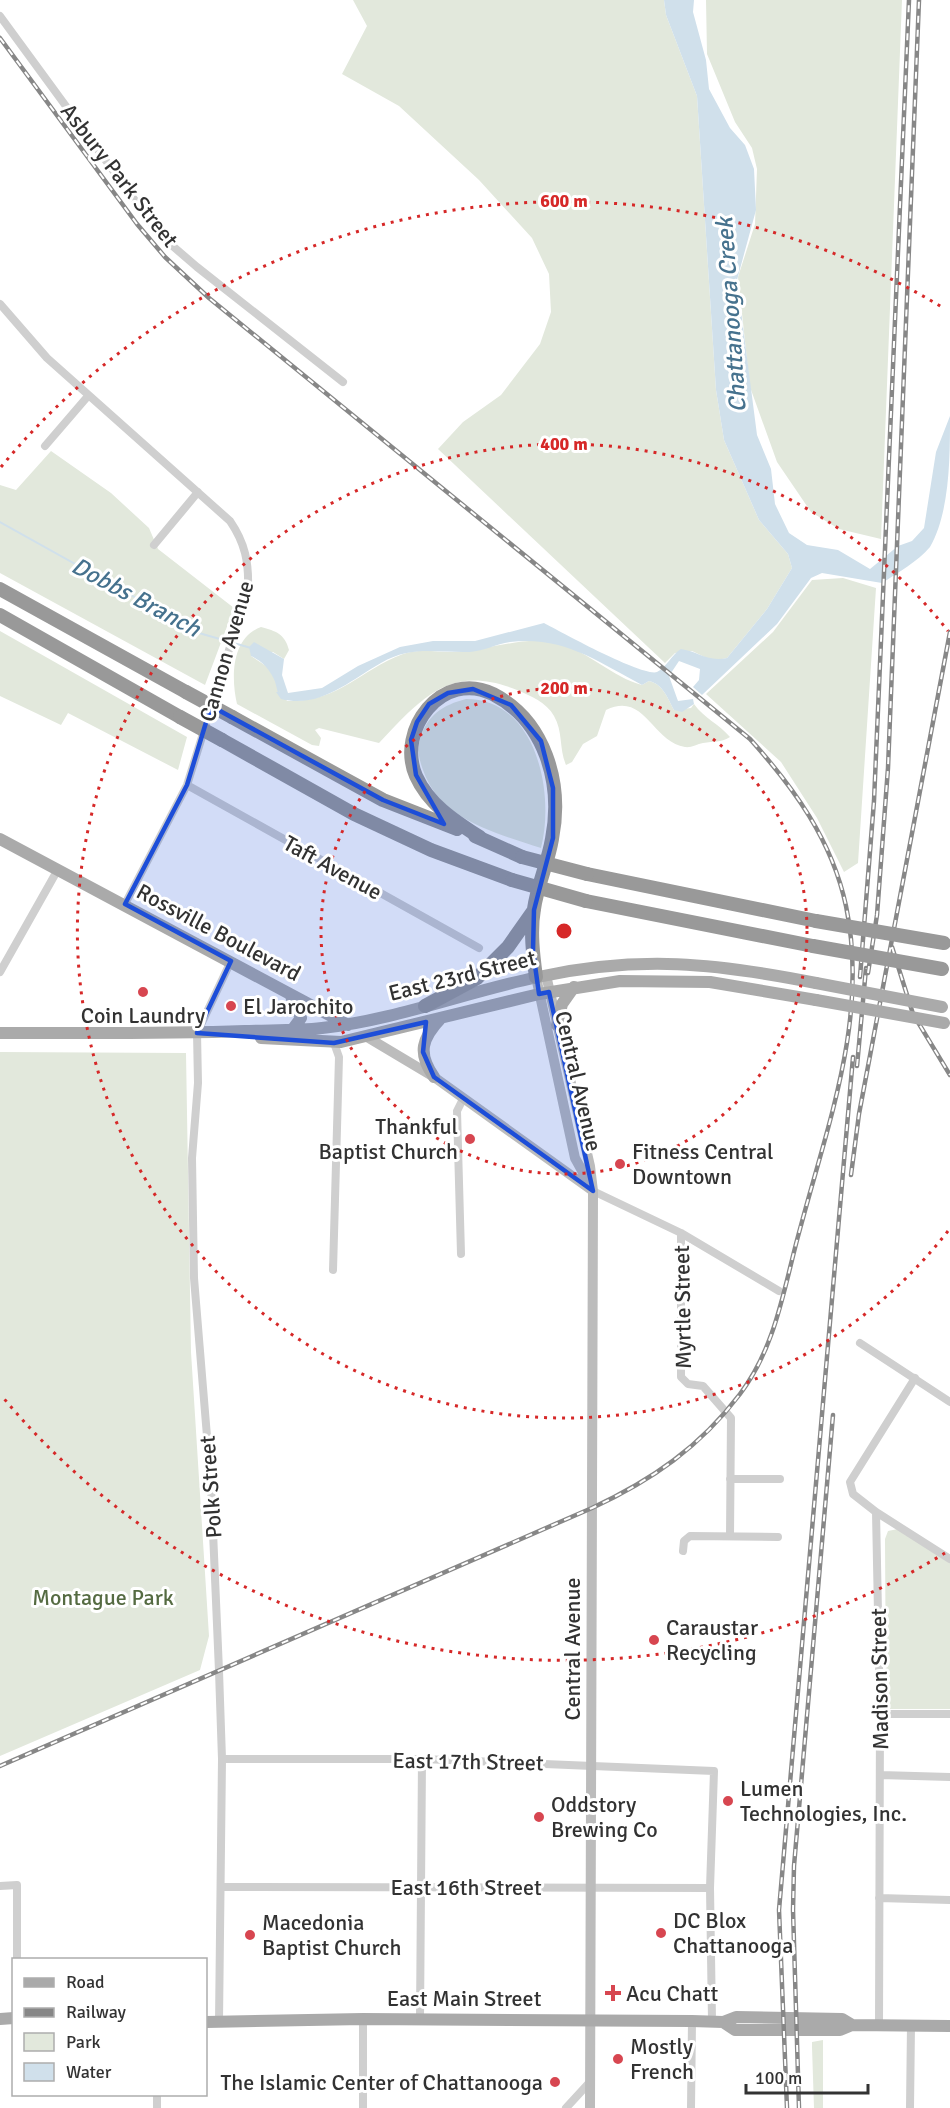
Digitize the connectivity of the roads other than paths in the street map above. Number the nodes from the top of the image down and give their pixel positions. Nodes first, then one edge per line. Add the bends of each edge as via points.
1 (0, 16) edge
2 (0, 304) edge
3 (343, 382) dead end
4 (88, 396) junction
5 (45, 446) dead end
6 (198, 492) junction
7 (154, 544) dead end
8 (0, 589) edge
9 (0, 615) edge
10 (187, 785) junction
11 (481, 838) junction
12 (0, 839) edge
13 (57, 871) junction
14 (125, 904) junction
15 (534, 910) junction
16 (947, 943) edge
17 (479, 948) dead end
18 (231, 961) junction
19 (946, 969) edge
20 (0, 972) edge
21 (541, 976) junction
22 (574, 987) junction
23 (289, 993) junction
24 (544, 993) junction
25 (425, 1006) junction
26 (946, 1008) edge
27 (442, 1018) junction
28 (947, 1023) edge
29 (346, 1025) junction
30 (557, 1025) junction
31 (292, 1030) junction
32 (0, 1033) edge
33 (197, 1033) junction
34 (367, 1037) junction
35 (334, 1043) junction
36 (434, 1077) junction
37 (463, 1099) junction
38 (593, 1191) junction
39 (681, 1233) junction
40 (461, 1254) dead end
41 (333, 1270) dead end
42 (779, 1291) dead end
43 (860, 1343) dead end
44 (915, 1378) junction
45 (950, 1402) edge
46 (730, 1479) junction
47 (780, 1479) dead end
48 (876, 1512) junction
49 (730, 1536) junction
50 (778, 1537) dead end
51 (683, 1551) dead end
52 (950, 1559) edge
53 (880, 1714) junction
54 (950, 1714) edge
55 (222, 1759) junction
56 (422, 1760) junction
57 (591, 1764) junction
58 (880, 1775) junction
59 (950, 1777) edge
60 (0, 1886) edge
61 (422, 1886) junction
62 (221, 1887) junction
63 (590, 1887) junction
64 (710, 1888) junction
65 (879, 1898) junction
66 (950, 1899) edge
67 (17, 1958) edge
68 (363, 2019) junction
69 (420, 2019) junction
70 (591, 2020) junction
71 (692, 2021) junction
72 (207, 2022) edge
73 (219, 2022) junction
74 (718, 2022) junction
75 (879, 2025) junction
76 (910, 2025) junction
77 (950, 2026) edge
78 (589, 2083) junction
79 (363, 2108) edge
80 (566, 2108) edge
81 (590, 2108) edge
82 (691, 2108) edge
83 (910, 2108) edge

1 - 3 street, Asbury Park Street via 161,236
2 - 4 street, Cannon Avenue via 47,358
4 - 5 street
4 - 6 street, Cannon Avenue
6 - 7 street
6 - 10 street, Cannon Avenue via 230,521 240,537 247,556 248,589
8 - 11 highway, bridge via 383,800
9 - 19 highway, bridge via 354,814 431,850 512,880 586,901
10 - 14 street, Cannon Avenue
10 - 17 street, Taft Avenue
11 - 15 highway via 429,799 416,775 411,740 429,704 448,693 473,689 490,693 523,716 541,741 549,762 554,788 553,837
11 - 16 highway, bridge via 522,857 587,874 816,921
12 - 13 main road, Rossville Boulevard
13 - 14 main road, Rossville Boulevard
13 - 20 street
14 - 18 main road, Rossville Boulevard
15 - 21 highway via 533,951
15 - 25 highway via 508,947 477,978
18 - 23 main road, Rossville Boulevard
18 - 33 street, Polk Street
21 - 24 main road, Central Avenue
21 - 25 main road, East 23rd Street
21 - 26 main road, East 23rd Street, bridge via 614,965 724,966
22 - 24 main road, East 23rd Street
22 - 28 main road, East 23rd Street, bridge via 669,980 740,985
22 - 30 main road via 562,1004
23 - 29 main road, Rossville Boulevard
23 - 31 main road via 301,1018
24 - 27 main road, East 23rd Street
24 - 30 main road, Central Avenue
24 - 38 main road, Central Avenue via 575,1158
25 - 29 main road, East 23rd Street
27 - 34 main road, East 23rd Street
27 - 36 main road via 424,1038 425,1061
29 - 31 main road, East 23rd Street
29 - 34 main road, Rossville Boulevard
30 - 38 main road, Central Avenue
31 - 33 main road, East 23rd Street
32 - 33 main road, East 23rd Street
33 - 35 main road, East 23rd Street
33 - 55 street, Polk Street via 191,1210 211,1485
34 - 35 main road, East 23rd Street
34 - 36 main road, Rossville Boulevard
35 - 41 street via 339,1057
36 - 37 main road, Rossville Boulevard
37 - 38 main road, Rossville Boulevard
37 - 40 street via 457,1111
38 - 39 street
38 - 57 main road, Central Avenue
39 - 42 street
39 - 46 street, Myrtle Street via 681,1377 703,1386 731,1418
43 - 44 street
44 - 45 street
44 - 48 street via 850,1482 853,1494
46 - 47 street
46 - 49 street, Myrtle Street
48 - 52 street
48 - 53 street, Madison Street
49 - 50 street
49 - 51 street via 686,1538
53 - 54 street
53 - 58 street, Madison Street
55 - 56 street, East 17th Street
55 - 62 street, Polk Street
56 - 57 street, East 17th Street
56 - 61 street
57 - 63 main road, Central Avenue
57 - 64 street, East 17th Street via 714,1771
58 - 59 street
58 - 65 street, Madison Street
60 - 67 street via 17,1885
61 - 62 street, East 16th Street
61 - 63 street, East 16th Street
61 - 69 street
62 - 73 street, Polk Street
63 - 64 street, East 16th Street
63 - 70 main road, Central Avenue
64 - 74 street
65 - 66 street
65 - 75 street, Madison Street
68 - 69 main road, East Main Street
68 - 73 main road, East Main Street
68 - 79 street
69 - 70 main road, East Main Street
70 - 71 main road, East Main Street
70 - 78 main road, Central Avenue
71 - 74 main road, East Main Street
71 - 82 street
72 - 73 main road, East Main Street
74 - 75 main road, East Main Street via 735,2030 840,2030 852,2025
75 - 76 main road, East Main Street
76 - 77 main road, East Main Street
76 - 83 street
78 - 80 street
78 - 81 main road, Central Avenue

